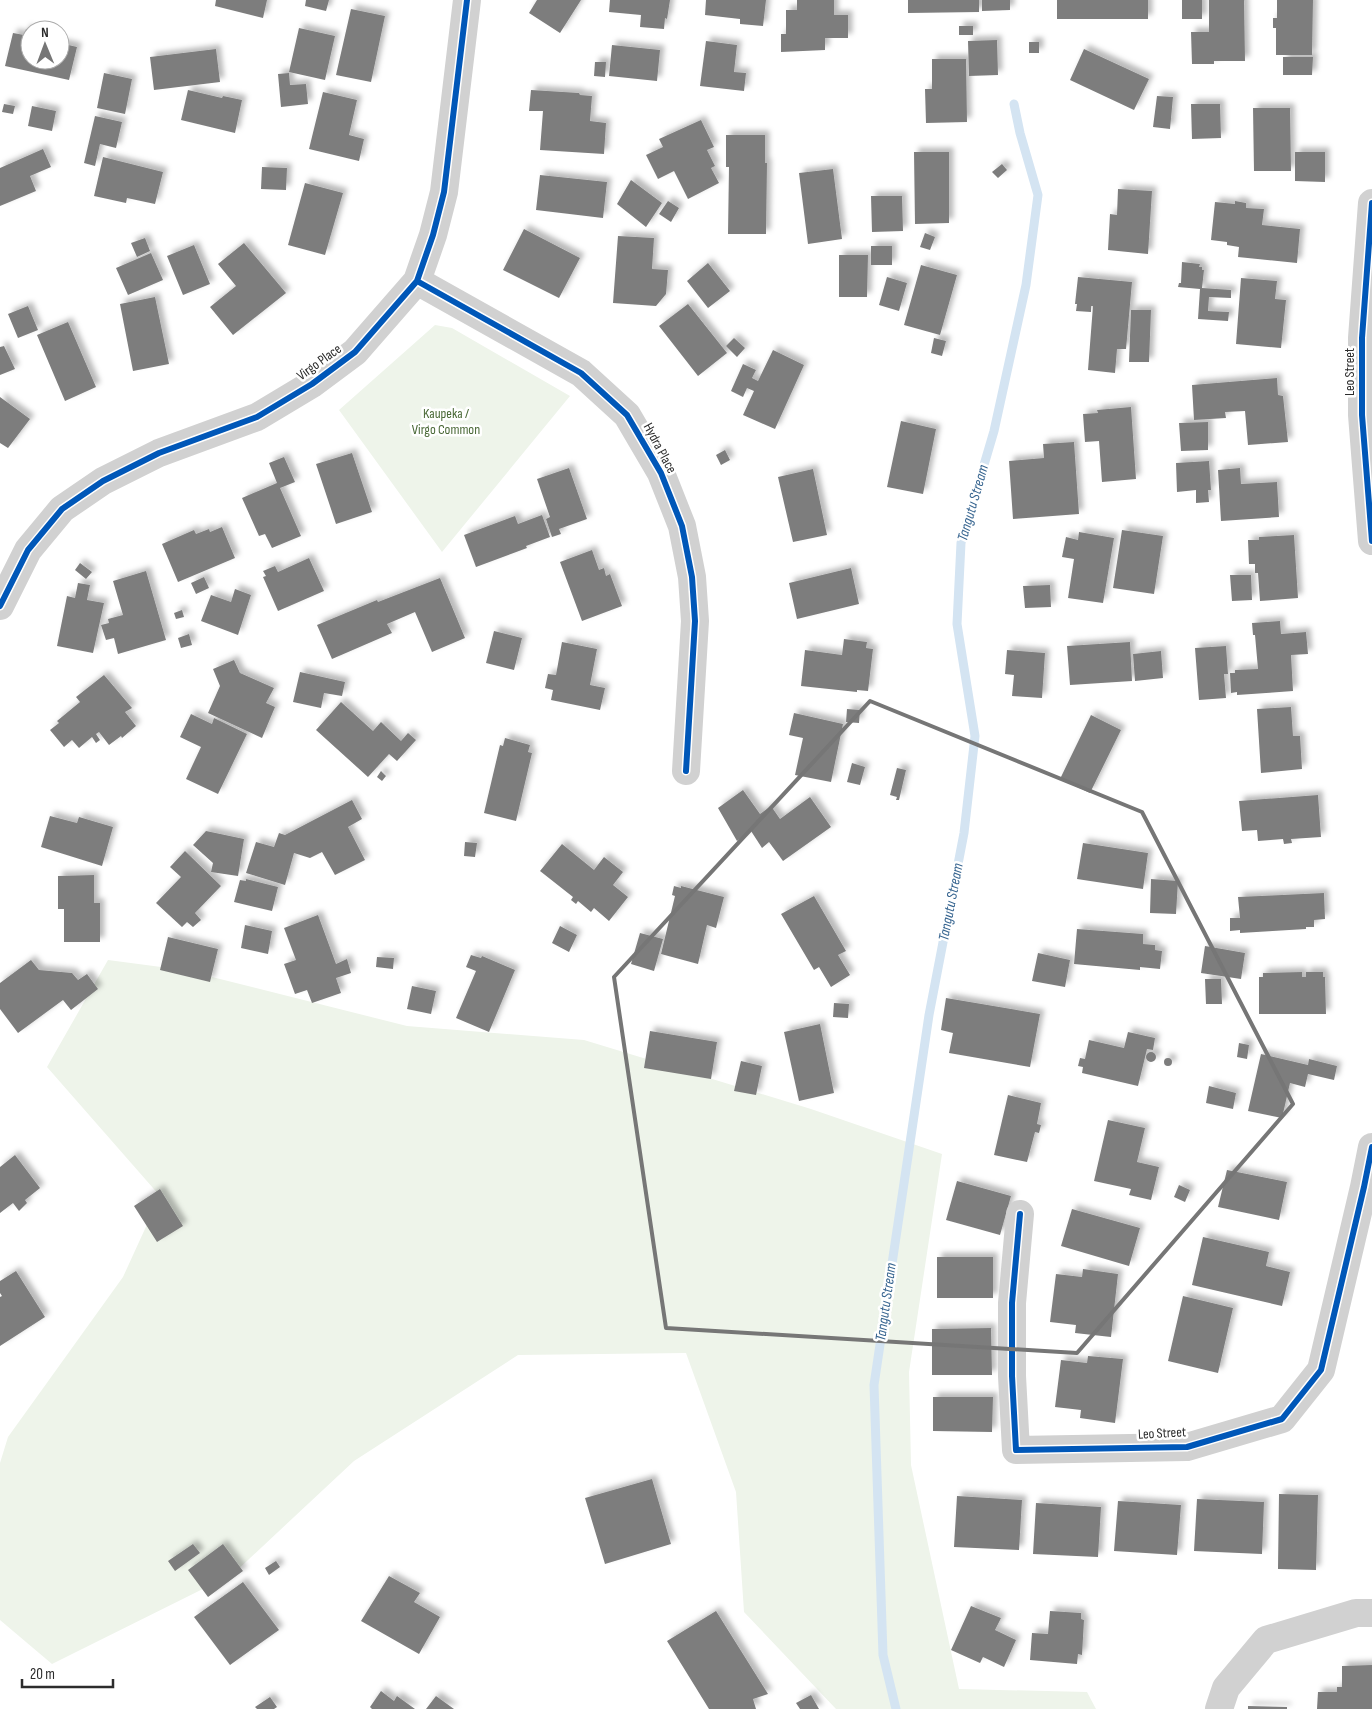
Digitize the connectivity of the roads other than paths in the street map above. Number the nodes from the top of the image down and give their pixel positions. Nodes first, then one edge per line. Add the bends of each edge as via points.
1 (467, 0) edge
2 (1372, 203) edge
3 (418, 281) junction
4 (1372, 541) edge
5 (0, 606) edge
6 (686, 771) dead end
7 (1372, 1147) edge
8 (1020, 1214) dead end
9 (1372, 1613) edge
10 (1219, 1709) edge

1 - 3 street, Virgo Place via 444,192
2 - 4 street, Leo Street via 1362,338 1362,415
3 - 5 street, Virgo Place via 355,352 312,384 257,417 159,453 103,481 62,509 28,550
3 - 6 street, Hydra Place via 581,373 627,415 661,473 682,526 692,577 695,621
7 - 8 street, Leo Street via 1321,1370 1282,1419 1187,1446 1016,1450 1012,1303
9 - 10 street via 1356,1613 1266,1640 1226,1688

